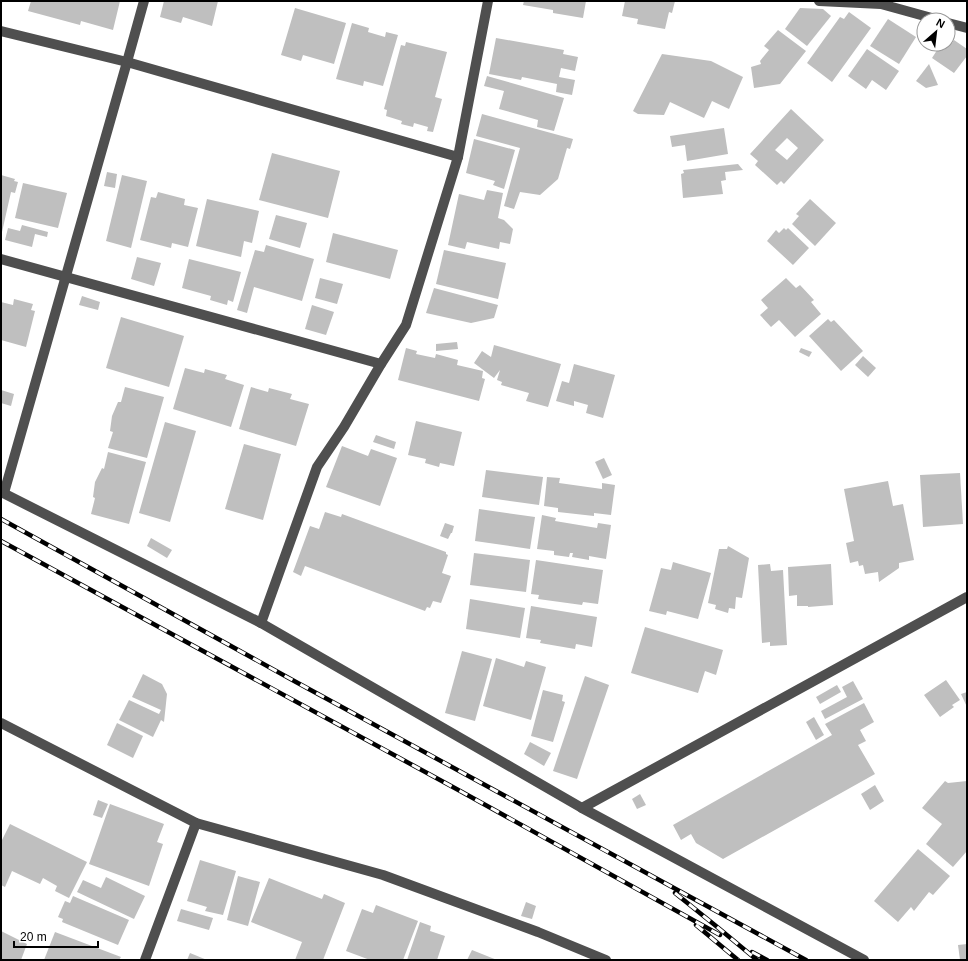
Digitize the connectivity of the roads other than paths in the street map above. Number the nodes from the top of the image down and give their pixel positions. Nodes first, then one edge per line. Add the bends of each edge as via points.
1 (144, 1) edge
2 (488, 1) edge
3 (819, 1) edge
4 (916, 14) edge
5 (956, 25) edge
6 (967, 28) edge
7 (1, 31) edge
8 (127, 62) junction
9 (458, 157) junction
10 (1, 259) edge
11 (66, 277) junction
12 (380, 364) junction
13 (2, 492) edge
14 (967, 597) edge
15 (261, 623) junction
16 (1, 723) edge
17 (582, 808) junction
18 (196, 823) junction
19 (145, 960) edge
20 (606, 960) edge
21 (864, 960) edge

1 - 8 street
2 - 9 street
3 - 4 street via 881,4
5 - 6 street
7 - 8 street
8 - 9 street
8 - 11 street
9 - 12 street via 406,325
10 - 11 street
11 - 12 street
11 - 13 street
12 - 15 street via 317,466
13 - 15 street
14 - 17 street
15 - 17 street
16 - 18 street
17 - 21 street
18 - 19 street
18 - 20 street via 383,875

